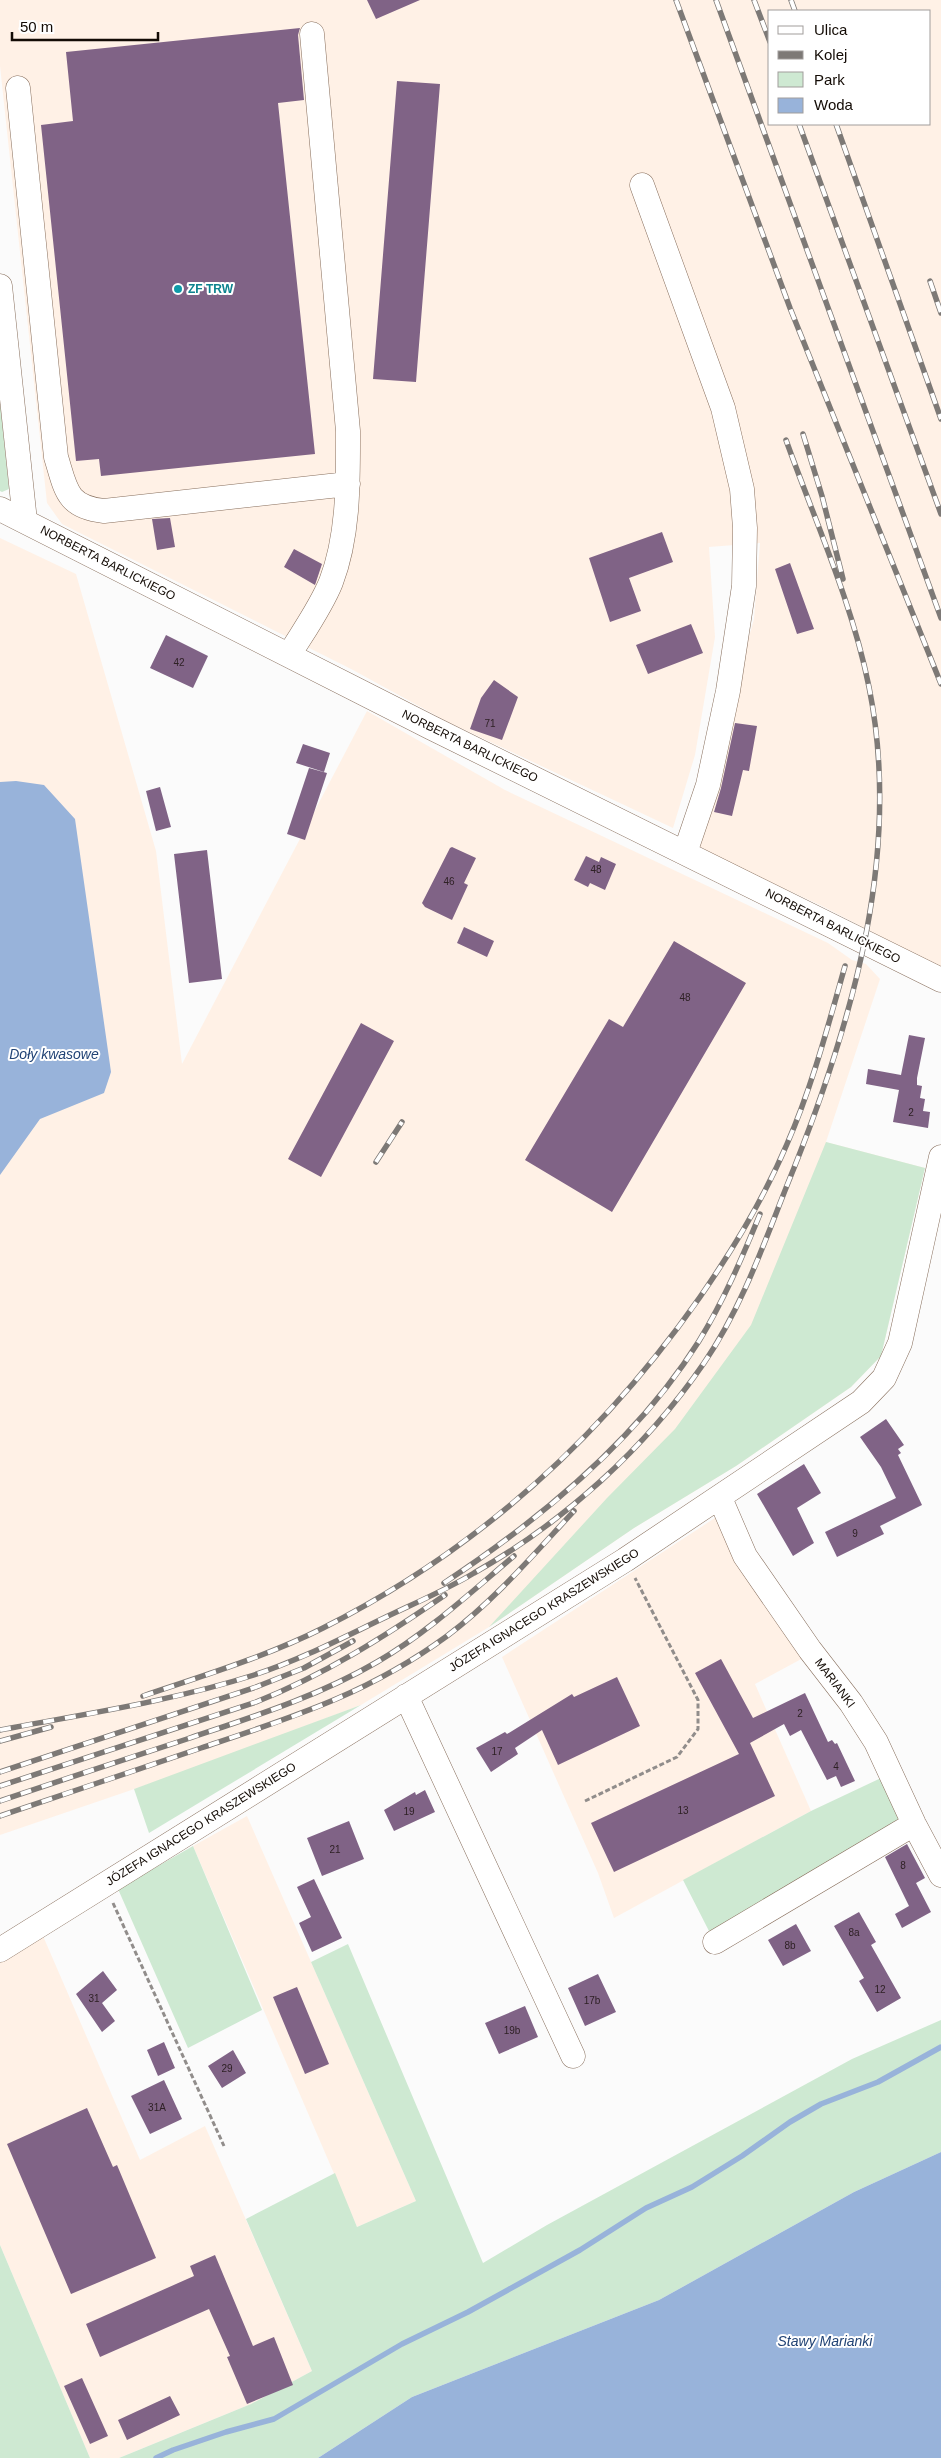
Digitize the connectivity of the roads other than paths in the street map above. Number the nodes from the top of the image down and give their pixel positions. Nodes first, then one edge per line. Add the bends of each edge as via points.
1 (312, 34) dead end
2 (18, 88) dead end
3 (642, 185) dead end
4 (0, 286) edge
5 (348, 484) junction
6 (0, 509) edge
7 (25, 521) junction
8 (289, 655) junction
9 (685, 853) junction
10 (941, 980) edge
11 (941, 1156) edge
12 (720, 1498) junction
13 (406, 1696) junction
14 (914, 1824) junction
15 (941, 1875) edge
16 (714, 1942) dead end
17 (0, 1950) edge
18 (573, 2056) dead end

1 - 5 street via 348,432
2 - 5 street via 56,457 65,487 76,504 88,510 104,511
3 - 9 street via 728,422 742,489 745,528 744,586 728,691 708,785
4 - 7 street
5 - 8 street via 340,554 330,585
6 - 7 street, NORBERTA BARLICKIEGO
7 - 8 street, NORBERTA BARLICKIEGO
8 - 9 street, NORBERTA BARLICKIEGO
9 - 10 street, NORBERTA BARLICKIEGO
11 - 12 street, JÓZEFA IGNACEGO KRASZEWSKIEGO via 903,1330 884,1378 862,1402
12 - 13 street, JÓZEFA IGNACEGO KRASZEWSKIEGO
12 - 14 street, MARIANKI via 745,1556 876,1742
13 - 17 street, JÓZEFA IGNACEGO KRASZEWSKIEGO
13 - 18 street
14 - 15 street, MARIANKI
14 - 16 street

